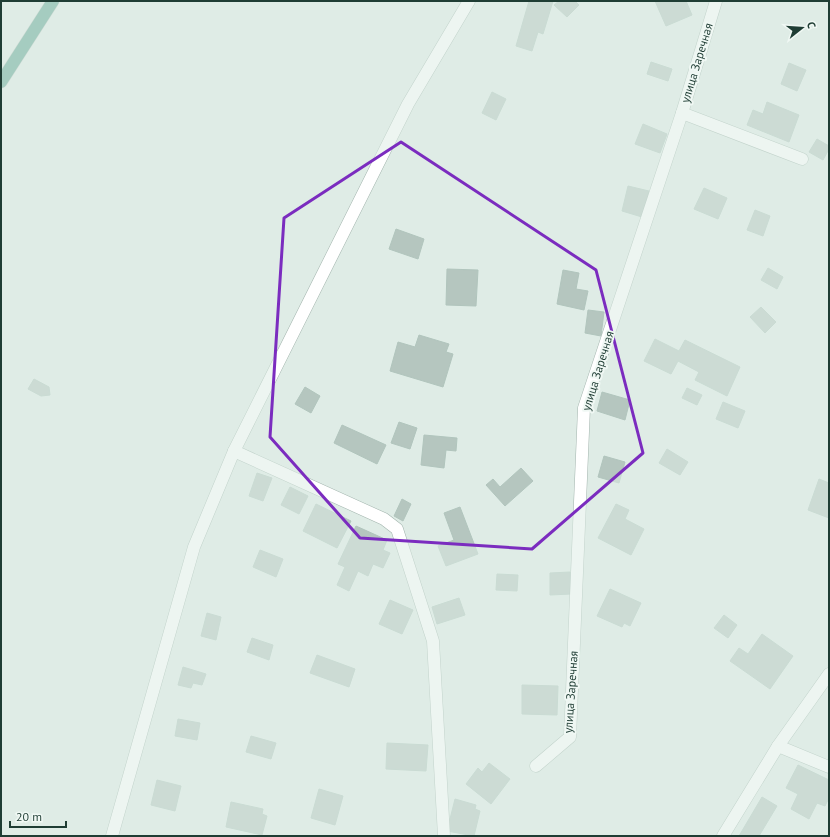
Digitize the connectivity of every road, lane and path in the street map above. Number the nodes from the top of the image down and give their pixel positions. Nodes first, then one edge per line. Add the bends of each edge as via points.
1 (53, 1) edge
2 (469, 1) edge
3 (716, 1) edge
4 (1, 82) edge
5 (682, 113) junction
6 (802, 159) dead end
7 (234, 451) junction
8 (829, 674) edge
9 (778, 746) junction
10 (536, 766) dead end
11 (829, 767) edge
12 (112, 836) edge
13 (444, 836) edge
14 (723, 836) edge

1 - 4 main road
2 - 7 street via 408,104
3 - 5 street, улица Заречная
5 - 6 street
5 - 10 street, улица Заречная via 584,408 570,737
7 - 12 street via 194,547
7 - 13 street via 384,519 397,529 433,641
8 - 9 street
9 - 11 street
9 - 14 street

